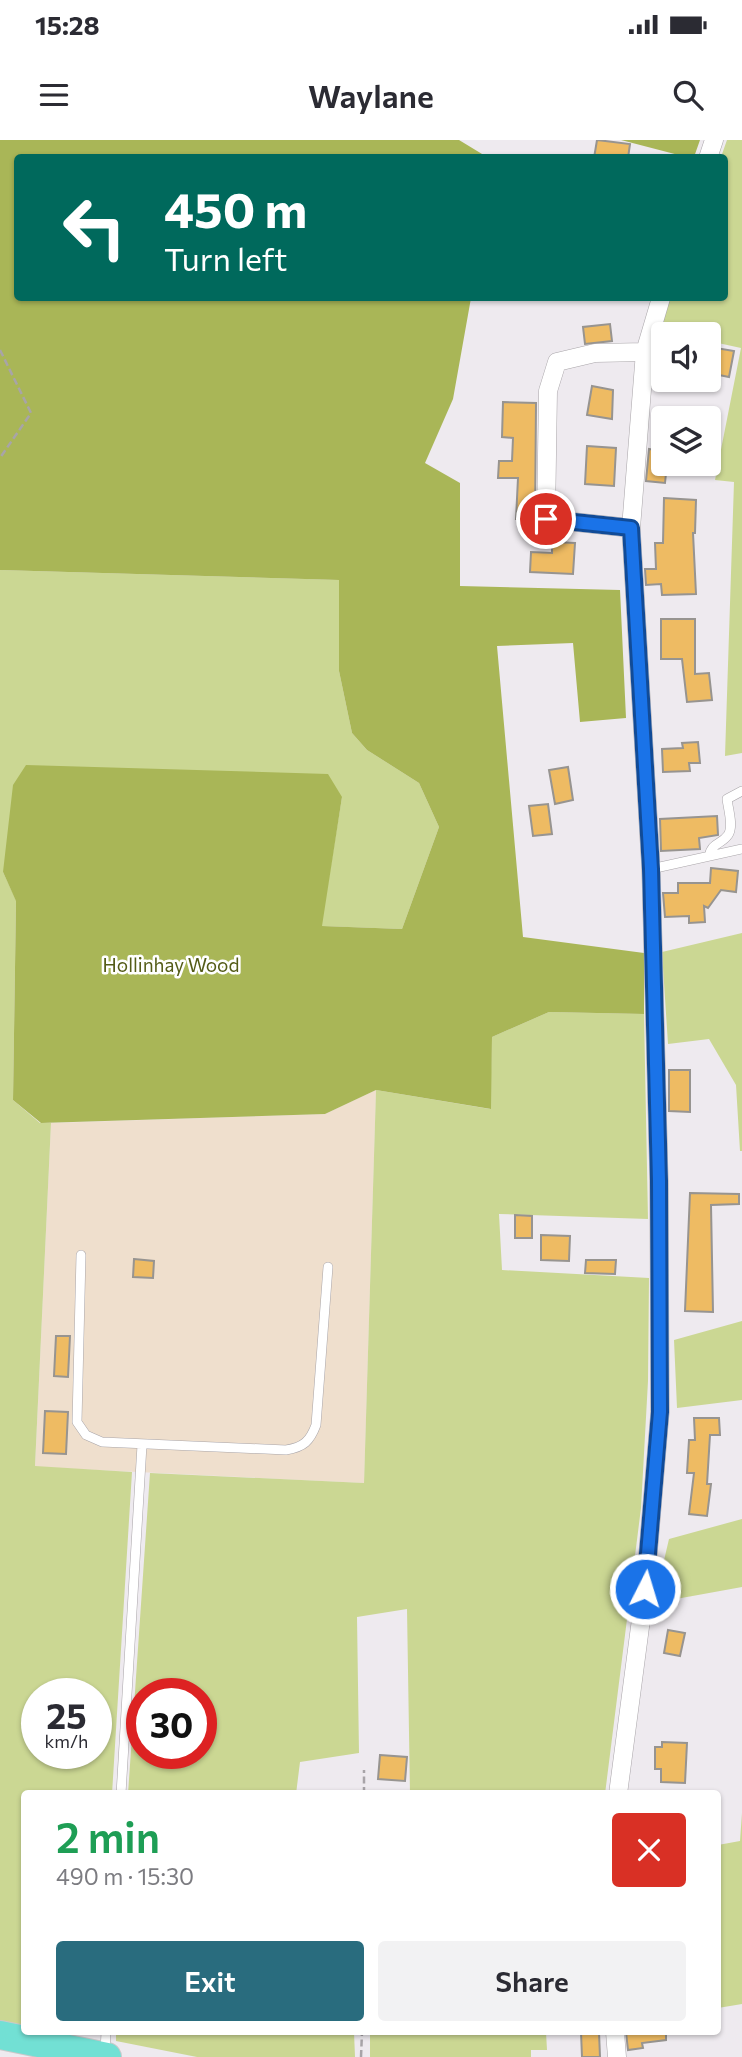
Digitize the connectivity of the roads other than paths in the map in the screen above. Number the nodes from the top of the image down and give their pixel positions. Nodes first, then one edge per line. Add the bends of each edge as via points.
1 (660, 301) edge
2 (645, 352) junction
3 (631, 528) junction
4 (742, 791) edge
5 (742, 849) edge
6 (709, 856) junction
7 (651, 869) junction
8 (81, 1255) dead end
9 (328, 1267) dead end
10 (142, 1445) junction
11 (121, 1790) edge
12 (619, 1790) edge
13 (0, 2035) edge
14 (106, 2035) edge
15 (615, 2035) edge
16 (106, 2057) edge
17 (617, 2057) edge

1 - 2 street
2 - 3 street
2 - 3 street via 595,353 557,362 548,391 546,519
3 - 7 street
4 - 6 lane via 727,799 728,835 712,846
5 - 6 lane
6 - 7 lane
7 - 12 street via 660,1412 645,1589
8 - 10 lane via 78,1422 86,1435 102,1442
9 - 10 lane via 316,1425 311,1439 301,1448 286,1450
10 - 11 lane
13 - 16 highway
14 - 16 lane
15 - 17 street

